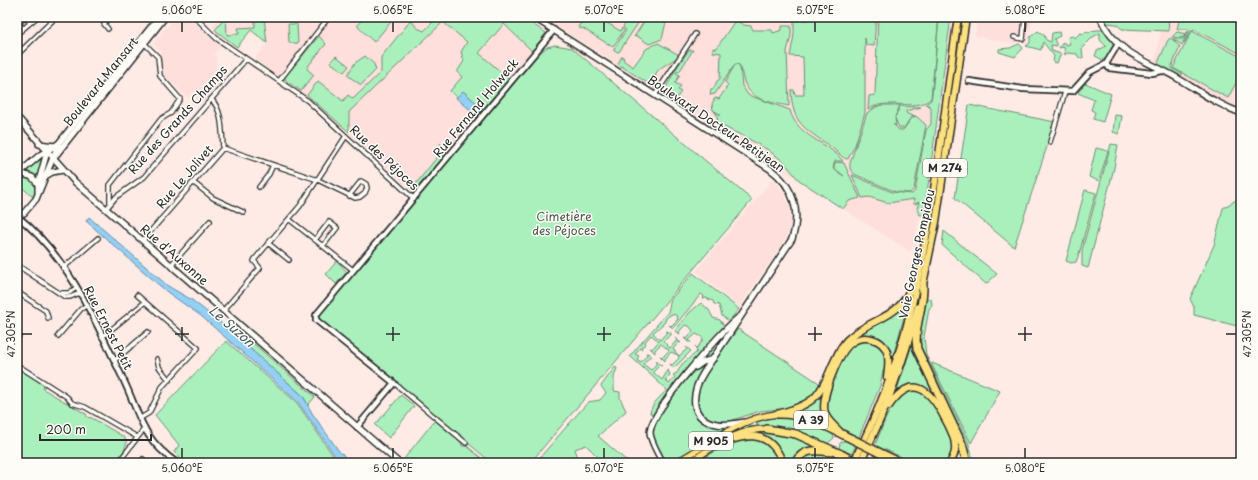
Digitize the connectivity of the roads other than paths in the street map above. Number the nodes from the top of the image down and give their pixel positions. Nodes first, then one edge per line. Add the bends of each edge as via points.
1 (56, 17) edge
2 (109, 17) edge
3 (158, 17) edge
4 (165, 17) edge
5 (195, 17) edge
6 (329, 17) edge
7 (533, 17) edge
8 (958, 17) edge
9 (966, 17) edge
10 (1025, 17) edge
11 (1100, 17) edge
12 (36, 18) edge
13 (30, 22) junction
14 (23, 29) junction
15 (108, 29) dead end
16 (554, 30) junction
17 (17, 34) edge
18 (695, 34) dead end
19 (1014, 37) dead end
20 (145, 44) junction
21 (1118, 44) junction
22 (18, 53) edge
23 (246, 59) junction
24 (1106, 64) junction
25 (1162, 71) junction
26 (279, 81) junction
27 (969, 82) dead end
28 (1065, 92) junction
29 (655, 95) junction
30 (211, 99) junction
31 (1241, 114) edge
32 (17, 117) edge
33 (346, 136) junction
34 (1050, 142) dead end
35 (39, 144) junction
36 (57, 144) junction
37 (223, 148) junction
38 (47, 152) junction
39 (52, 159) junction
40 (273, 165) junction
41 (63, 170) junction
42 (18, 174) edge
43 (45, 177) junction
44 (318, 180) junction
45 (194, 182) junction
46 (38, 184) junction
47 (259, 187) dead end
48 (37, 195) junction
49 (349, 196) junction
50 (414, 199) junction
51 (110, 203) junction
52 (106, 209) junction
53 (244, 212) dead end
54 (24, 213) junction
55 (17, 215) edge
56 (290, 220) junction
57 (210, 221) dead end
58 (27, 224) junction
59 (925, 235) junction
60 (98, 238) dead end
61 (143, 240) junction
62 (315, 240) junction
63 (268, 243) junction
64 (323, 246) junction
65 (289, 260) dead end
66 (17, 265) edge
67 (170, 266) junction
68 (63, 268) junction
69 (353, 270) junction
70 (923, 285) junction
71 (76, 288) junction
72 (17, 292) edge
73 (60, 293) junction
74 (80, 293) junction
75 (137, 295) dead end
76 (144, 302) junction
77 (87, 305) junction
78 (223, 311) junction
79 (745, 312) junction
80 (48, 318) dead end
81 (148, 332) dead end
82 (58, 336) dead end
83 (102, 337) junction
84 (157, 359) dead end
85 (713, 359) junction
86 (114, 361) junction
87 (17, 365) edge
88 (689, 373) junction
89 (169, 380) junction
90 (394, 384) junction
91 (886, 387) junction
92 (777, 414) junction
93 (882, 417) junction
94 (139, 419) junction
95 (748, 421) junction
96 (358, 427) junction
97 (144, 429) junction
98 (767, 429) joint
99 (843, 434) junction
100 (137, 438) junction
101 (466, 443) dead end
102 (713, 447) junction
103 (840, 454) junction
104 (118, 463) edge
105 (177, 463) edge
106 (399, 463) edge
107 (663, 463) edge
108 (676, 463) edge
109 (689, 463) edge
110 (783, 463) edge
111 (795, 463) edge
112 (853, 463) edge
113 (859, 463) edge
114 (901, 463) edge
115 (950, 463) edge
116 (967, 463) edge

1 - 22 street
2 - 15 street via 104,24
3 - 36 main road, Boulevard Mansart
4 - 20 main road, Boulevard Mansart
5 - 23 street, Rue des Péjoces via 216,38
6 - 26 street
7 - 16 main road, Boulevard Docteur Petitjean
8 - 59 highway, Voie Georges Pompidou / M 274
9 - 70 highway, Voie Georges Pompidou / M 274 via 936,222
10 - 19 street via 1023,39
11 - 21 main road via 1108,33
12 - 13 street
13 - 14 street
13 - 14 street via 25,18 19,22
14 - 17 street
16 - 29 main road, Boulevard Docteur Petitjean
16 - 50 street, Rue Fernand Holweck
18 - 29 street
20 - 39 main road, Boulevard Mansart
20 - 51 street via 158,57 160,76 180,99 110,184
21 - 24 street
21 - 25 main road
23 - 26 street, Rue des Péjoces
23 - 30 street, Rue des Grands Champs
24 - 25 street via 1108,68 1152,73
24 - 28 street via 1090,72 1073,91
25 - 31 main road via 1220,106
26 - 33 street, Rue des Péjoces via 308,101
27 - 28 street
28 - 34 street
29 - 79 main road, Boulevard Docteur Petitjean via 773,171 793,197 796,220 792,240
30 - 37 street, Rue Le Jolivet via 216,104 220,117
30 - 51 street, Rue des Grands Champs via 144,177
32 - 35 main road, Rue d'Auxonne
33 - 44 street
33 - 50 street, Rue des Péjoces
35 - 36 main road
35 - 38 main road, Rue d'Auxonne
36 - 38 main road
36 - 39 main road
37 - 40 street
37 - 45 street, Rue Le Jolivet
38 - 39 main road, Rue d'Auxonne
38 - 42 main road
38 - 46 main road
39 - 41 main road, Rue d'Auxonne
39 - 43 main road
40 - 44 street
40 - 47 street
41 - 43 main road via 52,172
41 - 52 main road, Rue d'Auxonne
42 - 46 main road via 29,175
43 - 48 main road
44 - 49 street
44 - 56 street
45 - 53 street via 213,198
45 - 61 street, Rue Le Jolivet
46 - 48 main road
48 - 54 main road
49 - 49 street via 360,197 365,193 366,184 361,182
50 - 69 street, Rue des Péjoces
51 - 52 street, Rue des Grands Champs
52 - 61 main road, Rue d'Auxonne
54 - 55 main road
54 - 58 street
55 - 58 street, Rue Ernest Petit
56 - 62 street
56 - 63 street
57 - 67 street
58 - 68 street, Rue Ernest Petit via 43,239
59 - 91 highway, Voie Georges Pompidou / M 274 via 907,325
59 - 92 highway via 912,286 904,303 890,315 847,340 813,400 800,408
60 - 68 street
61 - 67 main road, Rue d'Auxonne
62 - 64 street
62 - 64 street via 328,222 337,228
63 - 65 street
63 - 78 street via 254,260 260,268
64 - 69 street
66 - 73 street
67 - 78 main road, Rue d'Auxonne
68 - 71 street, Rue Ernest Petit
69 - 90 street, Rue des Péjoces via 315,317
70 - 93 highway, Voie Georges Pompidou / M 274 via 907,347
70 - 116 highway via 924,296 916,337 917,349 962,444
71 - 73 street via 69,293
71 - 74 street, Rue Ernest Petit
72 - 80 street via 46,311
73 - 74 street via 68,297
74 - 77 street, Rue Ernest Petit
75 - 76 street
76 - 83 street
76 - 89 street via 198,349
77 - 82 street
77 - 83 street, Rue Ernest Petit
78 - 96 main road, Rue d'Auxonne
79 - 85 main road
79 - 88 main road via 726,329
81 - 86 street
83 - 86 street, Rue Ernest Petit
84 - 89 street via 159,367
85 - 88 main road via 700,364
85 - 95 main road via 700,378 695,392 694,402 697,411 706,420 716,424
86 - 94 street, Rue Ernest Petit
87 - 100 street via 76,404
88 - 107 main road via 659,409 652,426 651,436
89 - 94 street via 161,389 149,413
90 - 96 street
90 - 101 street
91 - 99 highway via 889,361 883,346 874,339 866,338 851,343 837,366 824,402 827,418
91 - 112 highway, Voie Georges Pompidou / M 274
92 - 95 main road, M 905
92 - 99 highway, A 39 via 792,414 806,418
93 - 113 highway, Voie Georges Pompidou / M 274
93 - 115 highway via 902,391 916,388 928,392 937,403 954,438 955,451
94 - 97 street, Rue Ernest Petit
95 - 108 main road, M 905
96 - 106 main road, Rue d'Auxonne
97 - 100 street
97 - 105 street, Rue Ernest Petit via 156,446
98 - 102 main road, M 905 via 742,432
98 - 103 highway, A 39 via 796,434
99 - 114 highway, A 39, bridge
100 - 104 street
102 - 109 main road, M 905
102 - 110 highway via 737,438 756,436 771,443
103 - 111 highway via 813,450 800,456
103 - 113 highway, A 39, bridge

